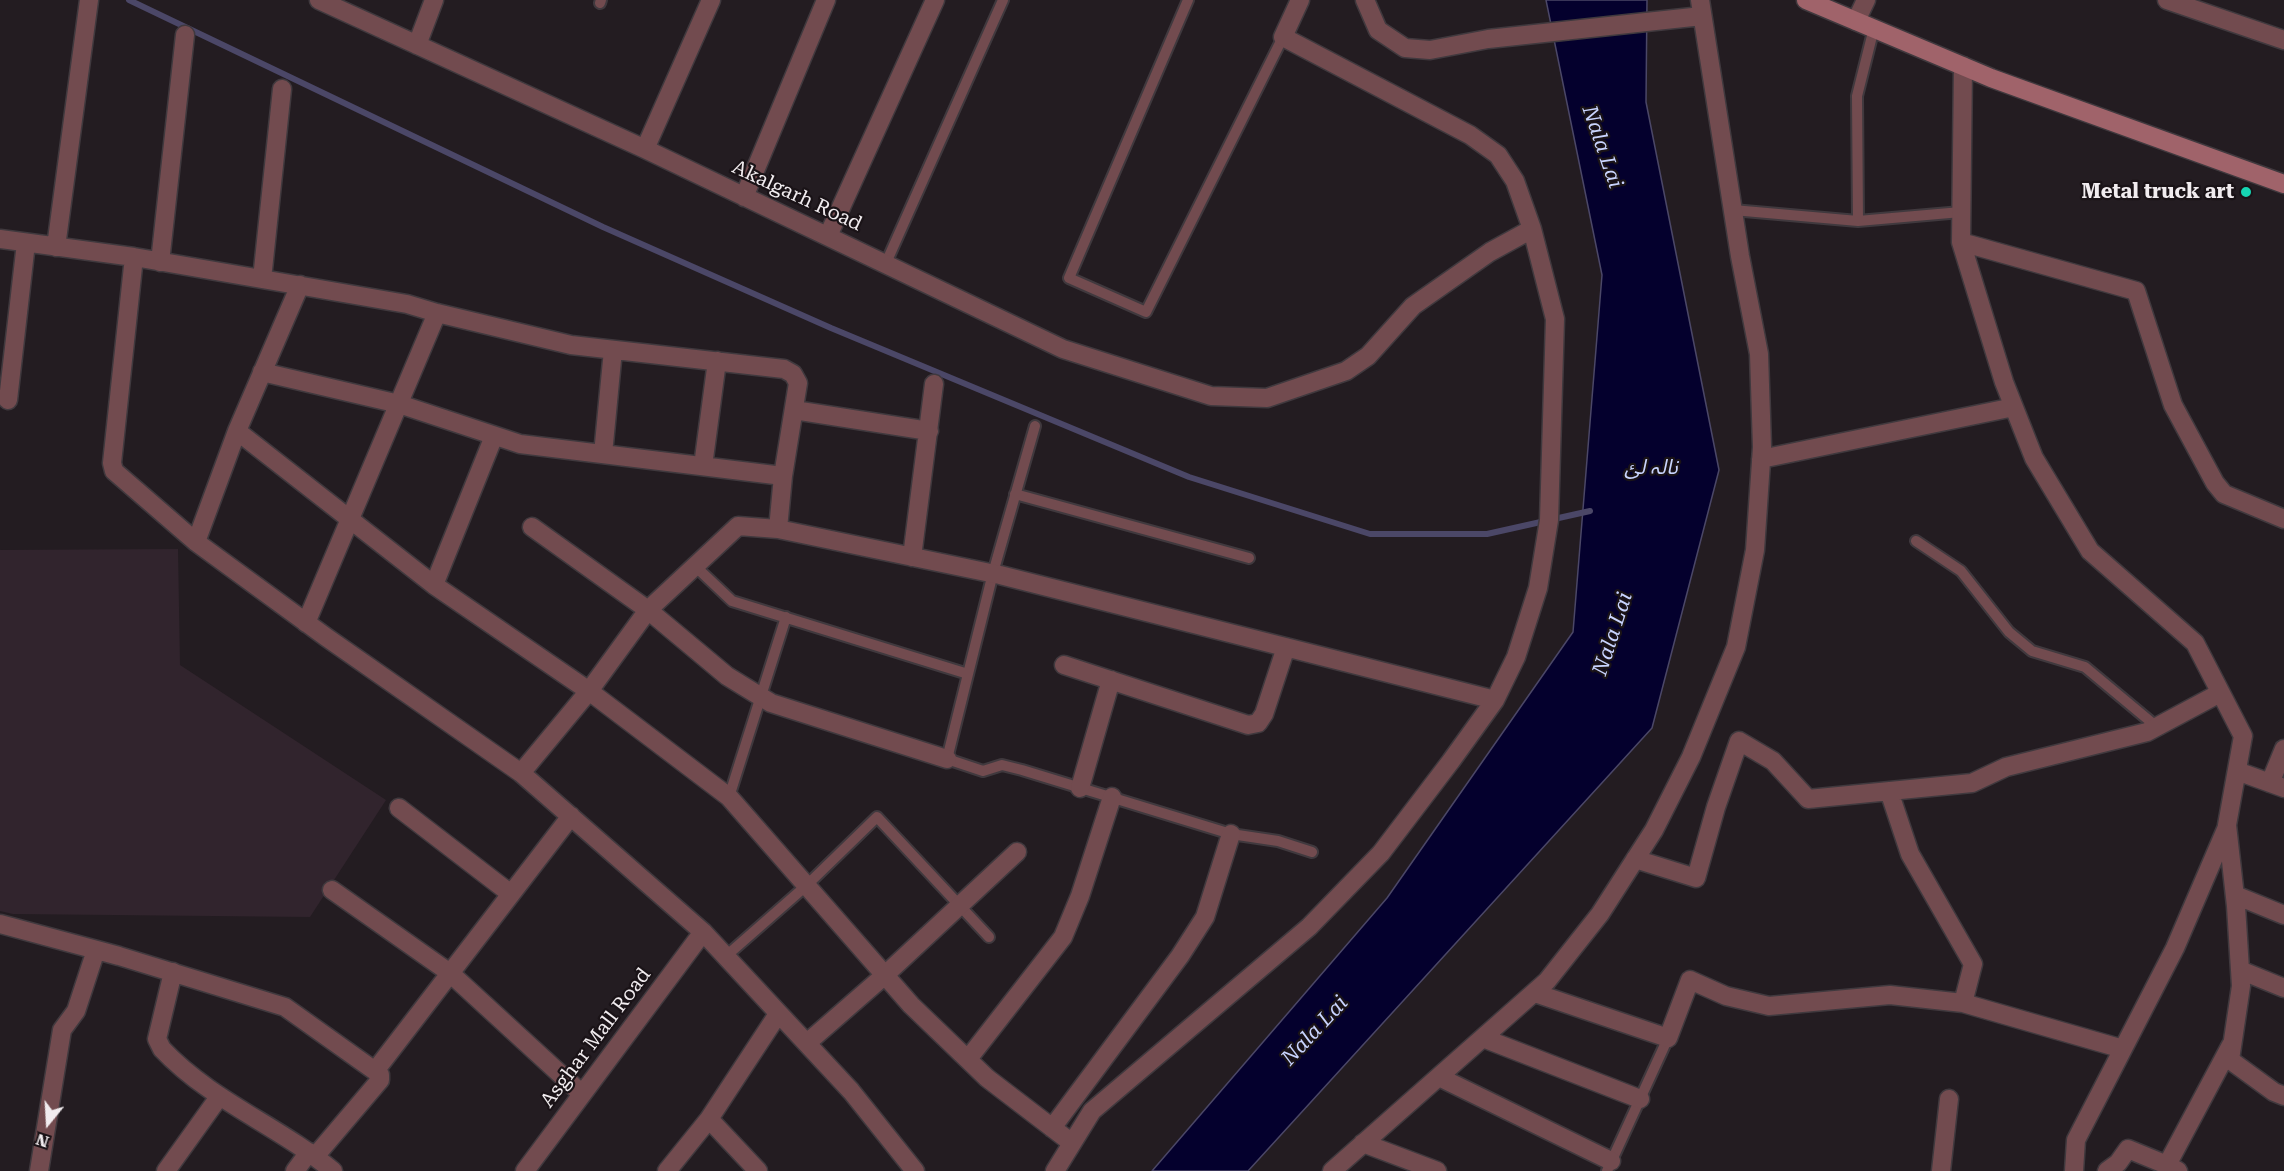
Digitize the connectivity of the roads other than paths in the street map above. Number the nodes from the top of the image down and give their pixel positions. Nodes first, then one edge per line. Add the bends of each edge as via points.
1 (89, 0) edge
2 (319, 0) edge
3 (434, 0) edge
4 (711, 0) edge
5 (826, 0) edge
6 (935, 0) edge
7 (1004, 0) edge
8 (1188, 0) edge
9 (1300, 0) edge
10 (1365, 0) edge
11 (1806, 0) edge
12 (1866, 0) edge
13 (2167, 0) edge
14 (1701, 8) edge
15 (1856, 21) junction
16 (1874, 28) junction
17 (185, 35) dead end
18 (1283, 37) junction
19 (2284, 40) edge
20 (417, 45) junction
21 (1963, 66) junction
22 (282, 89) dead end
23 (645, 149) junction
24 (2284, 184) edge
25 (744, 197) junction
26 (1733, 210) junction
27 (1961, 212) junction
28 (1858, 221) junction
29 (1532, 229) junction
30 (828, 236) junction
31 (0, 239) edge
32 (1960, 242) junction
33 (26, 243) junction
34 (56, 247) junction
35 (134, 257) junction
36 (160, 262) junction
37 (886, 263) junction
38 (261, 279) junction
39 (300, 285) junction
40 (437, 313) junction
41 (613, 350) junction
42 (717, 361) junction
43 (262, 372) junction
44 (934, 384) dead end
45 (8, 400) dead end
46 (399, 404) junction
47 (2014, 407) junction
48 (794, 410) junction
49 (1035, 426) dead end
50 (237, 431) junction
51 (929, 431) junction
52 (494, 436) junction
53 (603, 454) junction
54 (1761, 459) junction
55 (703, 466) junction
56 (783, 476) junction
57 (1015, 495) junction
58 (350, 519) junction
59 (2284, 519) edge
60 (532, 527) dead end
61 (778, 529) junction
62 (1916, 541) dead end
63 (196, 542) junction
64 (912, 557) junction
65 (1249, 558) dead end
66 (695, 566) junction
67 (993, 573) junction
68 (434, 585) junction
69 (648, 610) junction
70 (786, 617) junction
71 (306, 623) junction
72 (1286, 646) junction
73 (1064, 665) dead end
74 (968, 674) junction
75 (1111, 680) junction
76 (589, 691) junction
77 (2220, 693) junction
78 (760, 697) junction
79 (1495, 700) junction
80 (2157, 727) junction
81 (2284, 749) edge
82 (947, 759) junction
83 (2237, 771) junction
84 (521, 772) junction
85 (2277, 785) edge
86 (1080, 788) junction
87 (1889, 791) junction
88 (729, 797) junction
89 (1112, 797) junction
90 (399, 808) dead end
91 (571, 816) junction
92 (2227, 825) junction
93 (1231, 834) junction
94 (1017, 852) dead end
95 (1312, 852) dead end
96 (1635, 859) junction
97 (807, 885) junction
98 (332, 890) dead end
99 (511, 894) junction
100 (2235, 895) junction
101 (959, 905) junction
102 (2284, 915) edge
103 (0, 924) edge
104 (703, 932) junction
105 (989, 938) dead end
106 (96, 950) junction
107 (725, 957) junction
108 (2241, 970) junction
109 (173, 972) junction
110 (450, 973) junction
111 (885, 975) junction
112 (2284, 988) edge
113 (1535, 993) junction
114 (1963, 1003) junction
115 (778, 1014) junction
116 (1483, 1038) junction
117 (1668, 1038) junction
118 (2233, 1041) junction
119 (807, 1043) junction
120 (2123, 1049) junction
121 (968, 1059) junction
122 (375, 1071) junction
123 (1439, 1077) junction
124 (582, 1094) junction
125 (2284, 1096) edge
126 (219, 1097) junction
127 (1640, 1099) junction
128 (1949, 1099) dead end
129 (710, 1119) junction
130 (1052, 1128) junction
131 (1072, 1143) junction
132 (1363, 1143) junction
133 (313, 1155) junction
134 (1609, 1166) edge
135 (2172, 1168) edge
136 (39, 1171) edge
137 (166, 1171) edge
138 (295, 1171) edge
139 (333, 1171) edge
140 (525, 1171) edge
141 (667, 1171) edge
142 (758, 1171) edge
143 (915, 1171) edge
144 (1055, 1171) edge
145 (1332, 1171) edge
146 (1437, 1171) edge
147 (1941, 1171) edge
148 (2074, 1171) edge
149 (2107, 1171) edge

1 - 34 street
2 - 20 street, Akalgarh Road
3 - 20 street
4 - 23 street
5 - 25 street
6 - 30 street
7 - 37 lane
8 - 18 lane via 1069,278 1146,312
9 - 18 street
10 - 14 street via 1378,30 1405,48 1430,50 1488,39 1652,20
11 - 15 main road
12 - 15 street
13 - 19 street
14 - 26 street
15 - 16 main road
16 - 21 main road
16 - 28 lane via 1857,96
17 - 36 street
18 - 29 street via 1470,135 1498,155 1515,181
20 - 23 street, Akalgarh Road
21 - 24 main road
21 - 27 street
22 - 38 street
23 - 25 street, Akalgarh Road
25 - 30 street, Akalgarh Road
26 - 28 lane
26 - 54 street via 1759,354
27 - 28 lane
27 - 32 street
29 - 37 street, Akalgarh Road via 1490,252 1413,306 1368,356 1346,371 1267,398 1211,396 1063,349
29 - 79 street via 1555,319 1550,520 1538,588 1516,657
30 - 37 street, Akalgarh Road
31 - 33 street
32 - 47 street
32 - 59 street via 2136,291 2173,405 2215,483 2224,494
33 - 34 street
33 - 45 street
34 - 35 street
35 - 36 street
35 - 63 street via 112,463 114,471
36 - 38 street
38 - 39 street
39 - 40 street
39 - 43 street
40 - 41 street via 571,345
40 - 46 street
41 - 42 street
41 - 53 street
42 - 48 street via 784,369 793,374 798,383
42 - 55 street
43 - 46 street
43 - 50 street
44 - 51 street
46 - 52 street
46 - 58 street
47 - 54 street
47 - 77 street via 2034,458 2090,551 2195,643
48 - 51 street
48 - 56 street
49 - 57 lane
50 - 58 street
50 - 63 street
51 - 64 street
52 - 53 street via 519,444
52 - 68 street
53 - 55 street
54 - 96 street via 1755,550 1736,647 1691,757
55 - 56 street
56 - 61 street
57 - 65 lane
57 - 67 lane
58 - 68 street
58 - 71 street
60 - 69 street
61 - 64 street
61 - 66 street via 738,526
62 - 80 lane via 1961,571 2008,632 2032,651 2085,667
63 - 71 street
64 - 67 street
66 - 69 street
66 - 70 lane via 732,601
67 - 72 street
67 - 74 lane
68 - 76 street
69 - 76 street
69 - 78 street via 727,676
70 - 74 lane
70 - 78 lane
71 - 84 street
72 - 75 street via 1264,714 1258,723 1248,725
72 - 79 street
73 - 75 street
74 - 82 lane
75 - 86 street
76 - 84 street
76 - 88 street
77 - 80 street
77 - 83 street via 2243,736
78 - 82 street
78 - 88 lane
79 - 131 street via 1381,853 1309,927 1092,1111
80 - 87 street via 2006,767 1972,783
81 - 85 street
82 - 86 lane via 983,771 1002,765
83 - 85 street
83 - 92 street
84 - 91 street
86 - 89 lane
87 - 96 street via 1808,799 1773,761 1739,741 1696,878
87 - 114 street via 1910,854 1973,964
88 - 97 street
89 - 93 lane
89 - 121 street via 1063,937
90 - 99 street
91 - 99 street
91 - 104 street
92 - 100 street
92 - 120 street via 2175,948
93 - 95 lane via 1278,841
93 - 130 street via 1205,917
94 - 101 street
96 - 113 street via 1600,914
97 - 101 lane via 877,817
97 - 107 lane
97 - 111 street
98 - 110 street
99 - 110 street
100 - 102 street
100 - 108 street
101 - 105 lane
101 - 111 street
103 - 106 street
104 - 107 street
104 - 124 street, Asghar Mall Road
106 - 109 street
106 - 136 street via 76,1011 62,1030
107 - 115 street
108 - 112 street
108 - 118 street
109 - 122 street via 285,1006
109 - 126 street via 157,1039 170,1057
110 - 122 street
110 - 124 street
111 - 119 street
111 - 121 street
113 - 116 street
113 - 117 street
114 - 117 street via 1890,995 1769,1006 1726,996 1690,980
114 - 120 street
115 - 119 street
115 - 129 street
116 - 123 street
116 - 127 street
117 - 127 lane
118 - 125 street via 2230,1060
118 - 135 street
119 - 143 street
120 - 148 street via 2076,1140
121 - 130 street
122 - 133 street via 380,1080
123 - 132 street
123 - 134 street
124 - 140 street, Asghar Mall Road
126 - 133 street
126 - 137 street
127 - 134 lane
128 - 147 street
129 - 141 street
129 - 142 street
130 - 131 street
131 - 144 street
132 - 145 street
132 - 146 street
133 - 138 street
133 - 139 street
135 - 149 street via 2128,1149

